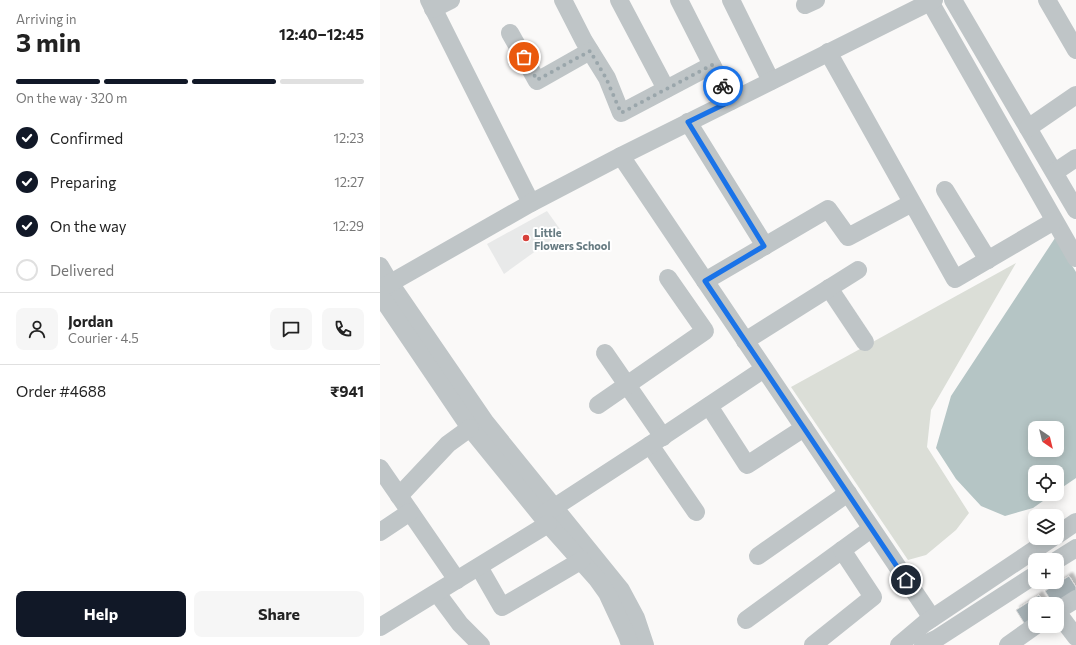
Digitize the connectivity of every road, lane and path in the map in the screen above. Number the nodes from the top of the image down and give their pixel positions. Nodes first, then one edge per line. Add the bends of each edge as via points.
1 (451, 0) edge
2 (563, 0) edge
3 (619, 0) edge
4 (679, 0) edge
5 (731, 0) edge
6 (953, 0) edge
7 (1046, 0) edge
8 (931, 1) edge
9 (431, 4) edge
10 (510, 33) dead end
11 (1076, 50) edge
12 (590, 51) junction
13 (828, 52) junction
14 (712, 65) junction
15 (771, 81) junction
16 (666, 89) junction
17 (1076, 95) edge
18 (731, 101) junction
19 (688, 122) junction
20 (1028, 128) junction
21 (621, 156) junction
22 (1076, 158) edge
23 (1054, 172) junction
24 (945, 190) dead end
25 (532, 203) junction
26 (912, 204) junction
27 (1076, 210) edge
28 (1054, 221) junction
29 (764, 246) junction
30 (1076, 258) edge
31 (988, 260) junction
32 (380, 266) edge
33 (858, 270) dead end
34 (668, 278) dead end
35 (705, 281) junction
36 (829, 288) junction
37 (383, 289) edge
38 (745, 341) junction
39 (865, 342) dead end
40 (605, 353) dead end
41 (764, 369) junction
42 (627, 385) junction
43 (598, 405) dead end
44 (709, 406) junction
45 (470, 428) junction
46 (804, 428) junction
47 (657, 441) junction
48 (380, 468) edge
49 (848, 493) junction
50 (399, 496) junction
51 (410, 512) junction
52 (696, 512) dead end
53 (548, 515) junction
54 (1076, 522) edge
55 (872, 529) junction
56 (1064, 530) edge
57 (380, 532) edge
58 (1042, 545) edge
59 (1076, 548) edge
60 (842, 550) junction
61 (758, 556) dead end
62 (1064, 556) edge
63 (582, 560) junction
64 (479, 567) junction
65 (457, 580) junction
66 (1028, 580) edge
67 (436, 593) junction
68 (1076, 599) edge
69 (1064, 607) edge
70 (746, 620) dead end
71 (928, 621) junction
72 (1064, 621) edge
73 (380, 628) edge
74 (1028, 631) edge
75 (1076, 637) edge
76 (933, 643) edge
77 (481, 645) edge
78 (630, 645) edge
79 (646, 645) edge
80 (812, 645) edge
81 (899, 645) edge
82 (1008, 645) edge

1 - 9 street
2 - 12 street
3 - 16 street
4 - 14 street
5 - 15 street
6 - 20 street
7 - 11 street
8 - 13 street
8 - 28 street
9 - 25 street
10 - 12 street via 537,80
12 - 16 street via 606,78 621,113
13 - 15 street
13 - 26 street
14 - 16 street
14 - 18 street
15 - 18 street
17 - 20 street
18 - 19 street
19 - 21 street
19 - 29 street
20 - 23 street
21 - 25 street
21 - 35 street
22 - 23 street
23 - 27 street
24 - 31 street
25 - 37 street
26 - 29 street via 848,237 828,209
26 - 31 street via 955,279
28 - 30 street
28 - 31 street
29 - 35 street
32 - 37 street
33 - 36 street
34 - 42 street via 705,331
35 - 38 street
36 - 38 street
36 - 39 street
37 - 45 street
37 - 53 street via 486,423
38 - 41 street
40 - 42 street
41 - 44 street
41 - 46 street
42 - 43 street
42 - 47 street
44 - 46 street via 747,465
44 - 47 street
45 - 50 street via 448,444
45 - 53 street
46 - 49 street
47 - 52 street
47 - 53 street
48 - 50 street
49 - 55 street
49 - 61 street
50 - 51 street
51 - 57 street
51 - 65 street
53 - 63 street
53 - 64 street
53 - 79 street via 620,590 636,618
54 - 56 street
55 - 60 street
55 - 71 street
58 - 71 street
59 - 62 street
60 - 70 street
60 - 80 street via 874,597
63 - 64 street via 502,607
63 - 78 street via 607,593
64 - 65 street
65 - 67 street
66 - 76 street
67 - 73 street
67 - 77 street via 460,624
68 - 69 street
71 - 76 street
71 - 81 street
72 - 75 street
74 - 82 street

